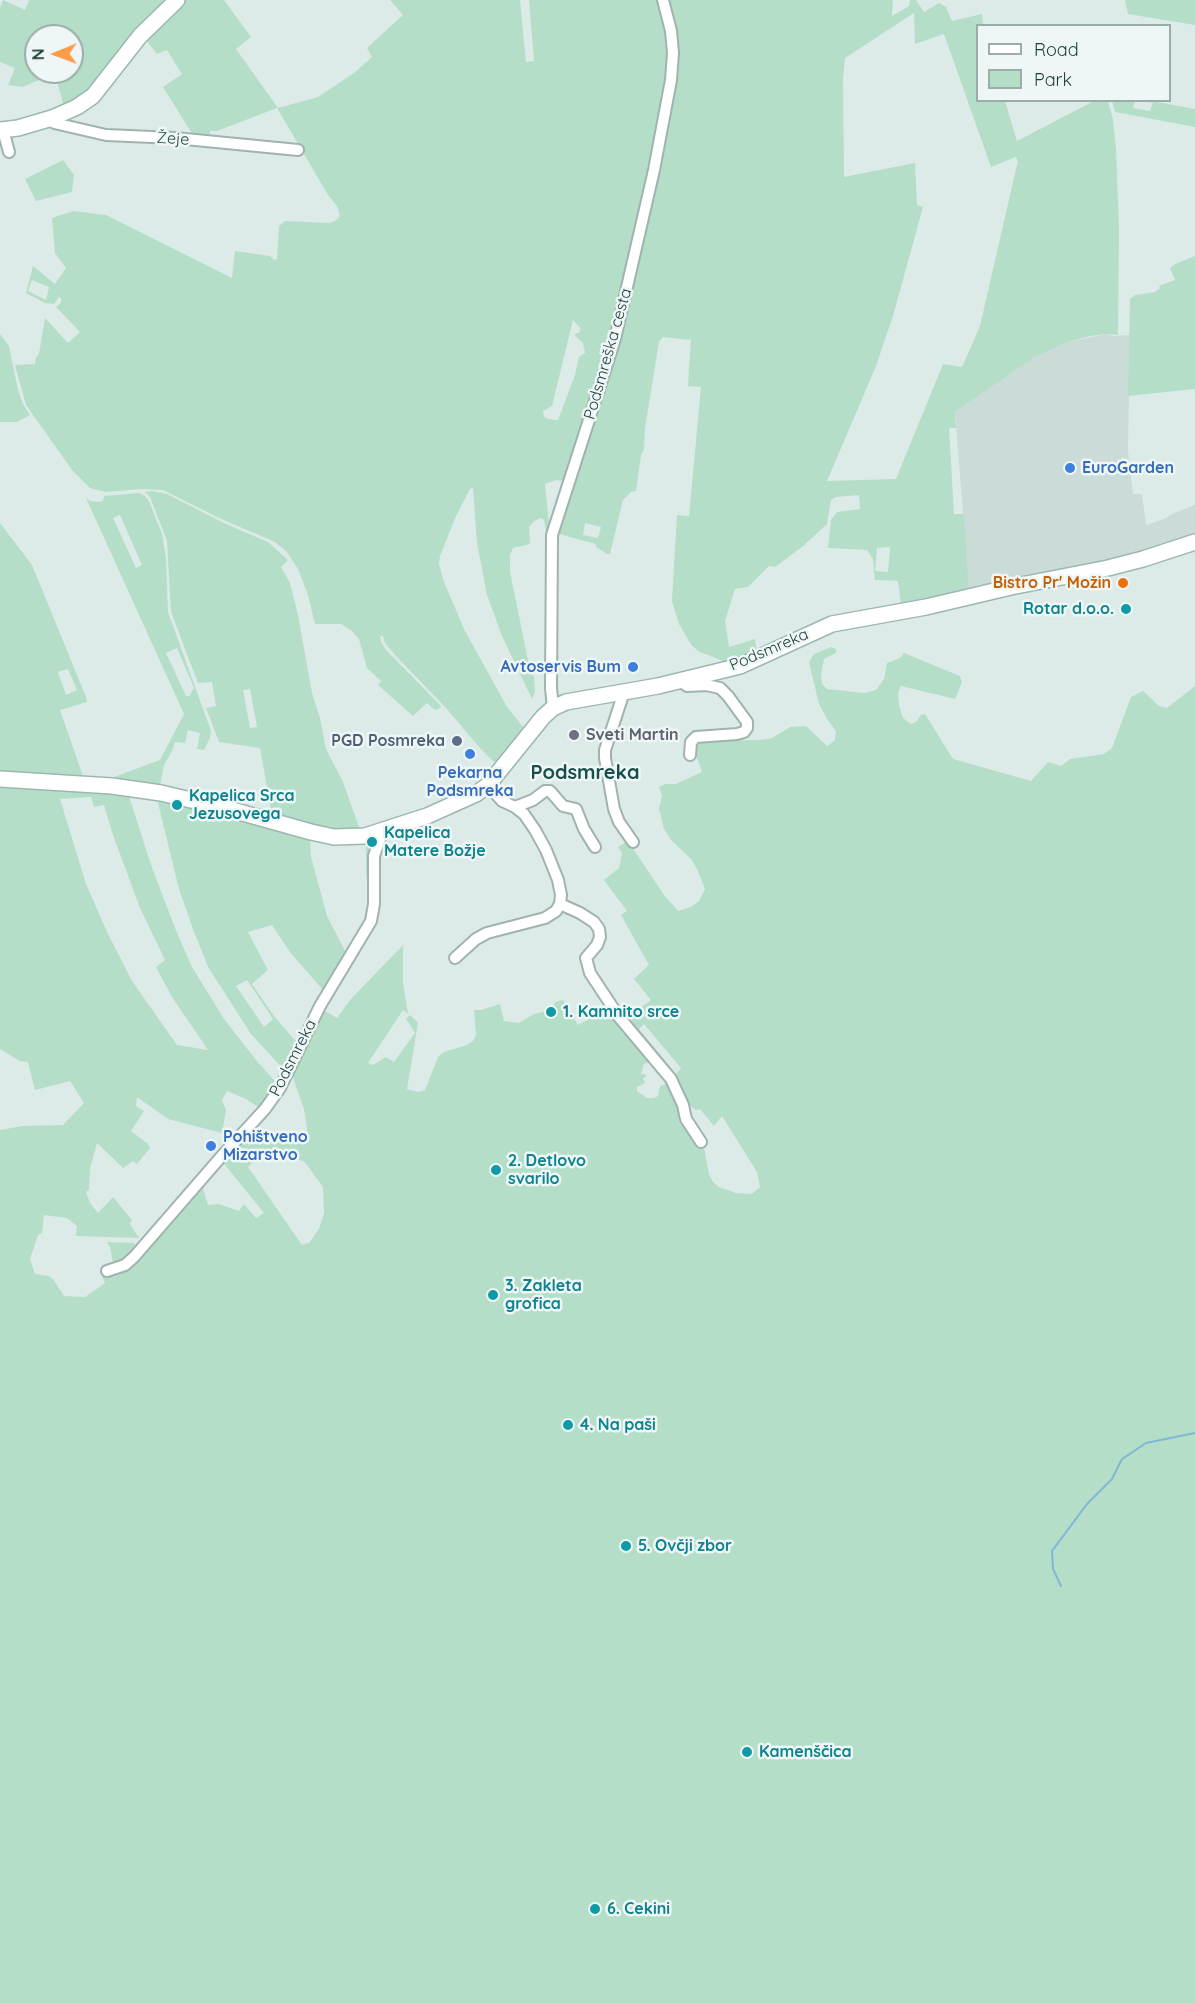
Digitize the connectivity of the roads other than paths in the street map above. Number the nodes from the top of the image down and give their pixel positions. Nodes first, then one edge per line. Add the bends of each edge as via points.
1 (177, 0) edge
2 (663, 0) edge
3 (52, 118) junction
4 (1, 130) edge
5 (298, 150) dead end
6 (9, 152) dead end
7 (1195, 542) edge
8 (680, 681) junction
9 (624, 692) junction
10 (553, 708) junction
11 (690, 755) dead end
12 (0, 779) edge
13 (488, 785) junction
14 (515, 807) junction
15 (383, 831) junction
16 (633, 842) dead end
17 (595, 847) dead end
18 (560, 904) junction
19 (455, 958) dead end
20 (701, 1142) dead end
21 (107, 1271) dead end

1 - 3 street via 140,36 93,96
2 - 10 street, Podsmreška cesta via 673,53 654,170 615,339 552,535
3 - 4 street
3 - 5 street, Žeje via 54,123 106,135
4 - 6 street
7 - 8 street, Podsmreka via 1108,568 832,624 740,666
8 - 9 street, Podsmreka
8 - 11 street via 687,686 706,684 720,688 747,722 744,732 696,737 691,742
9 - 10 street, Podsmreka
9 - 16 street via 605,759 614,809
10 - 13 street
12 - 15 street via 161,793 334,837
13 - 14 street via 502,801
13 - 15 street via 451,807
14 - 17 street via 550,791 563,806 576,808
14 - 18 street via 530,822 546,850 558,880
15 - 21 street, Podsmreka via 374,856 371,921 320,1006 280,1088 134,1257
18 - 19 street via 545,918 487,933
18 - 20 street via 580,913 599,929 597,945 586,958 590,973 619,1017 671,1079 686,1119

